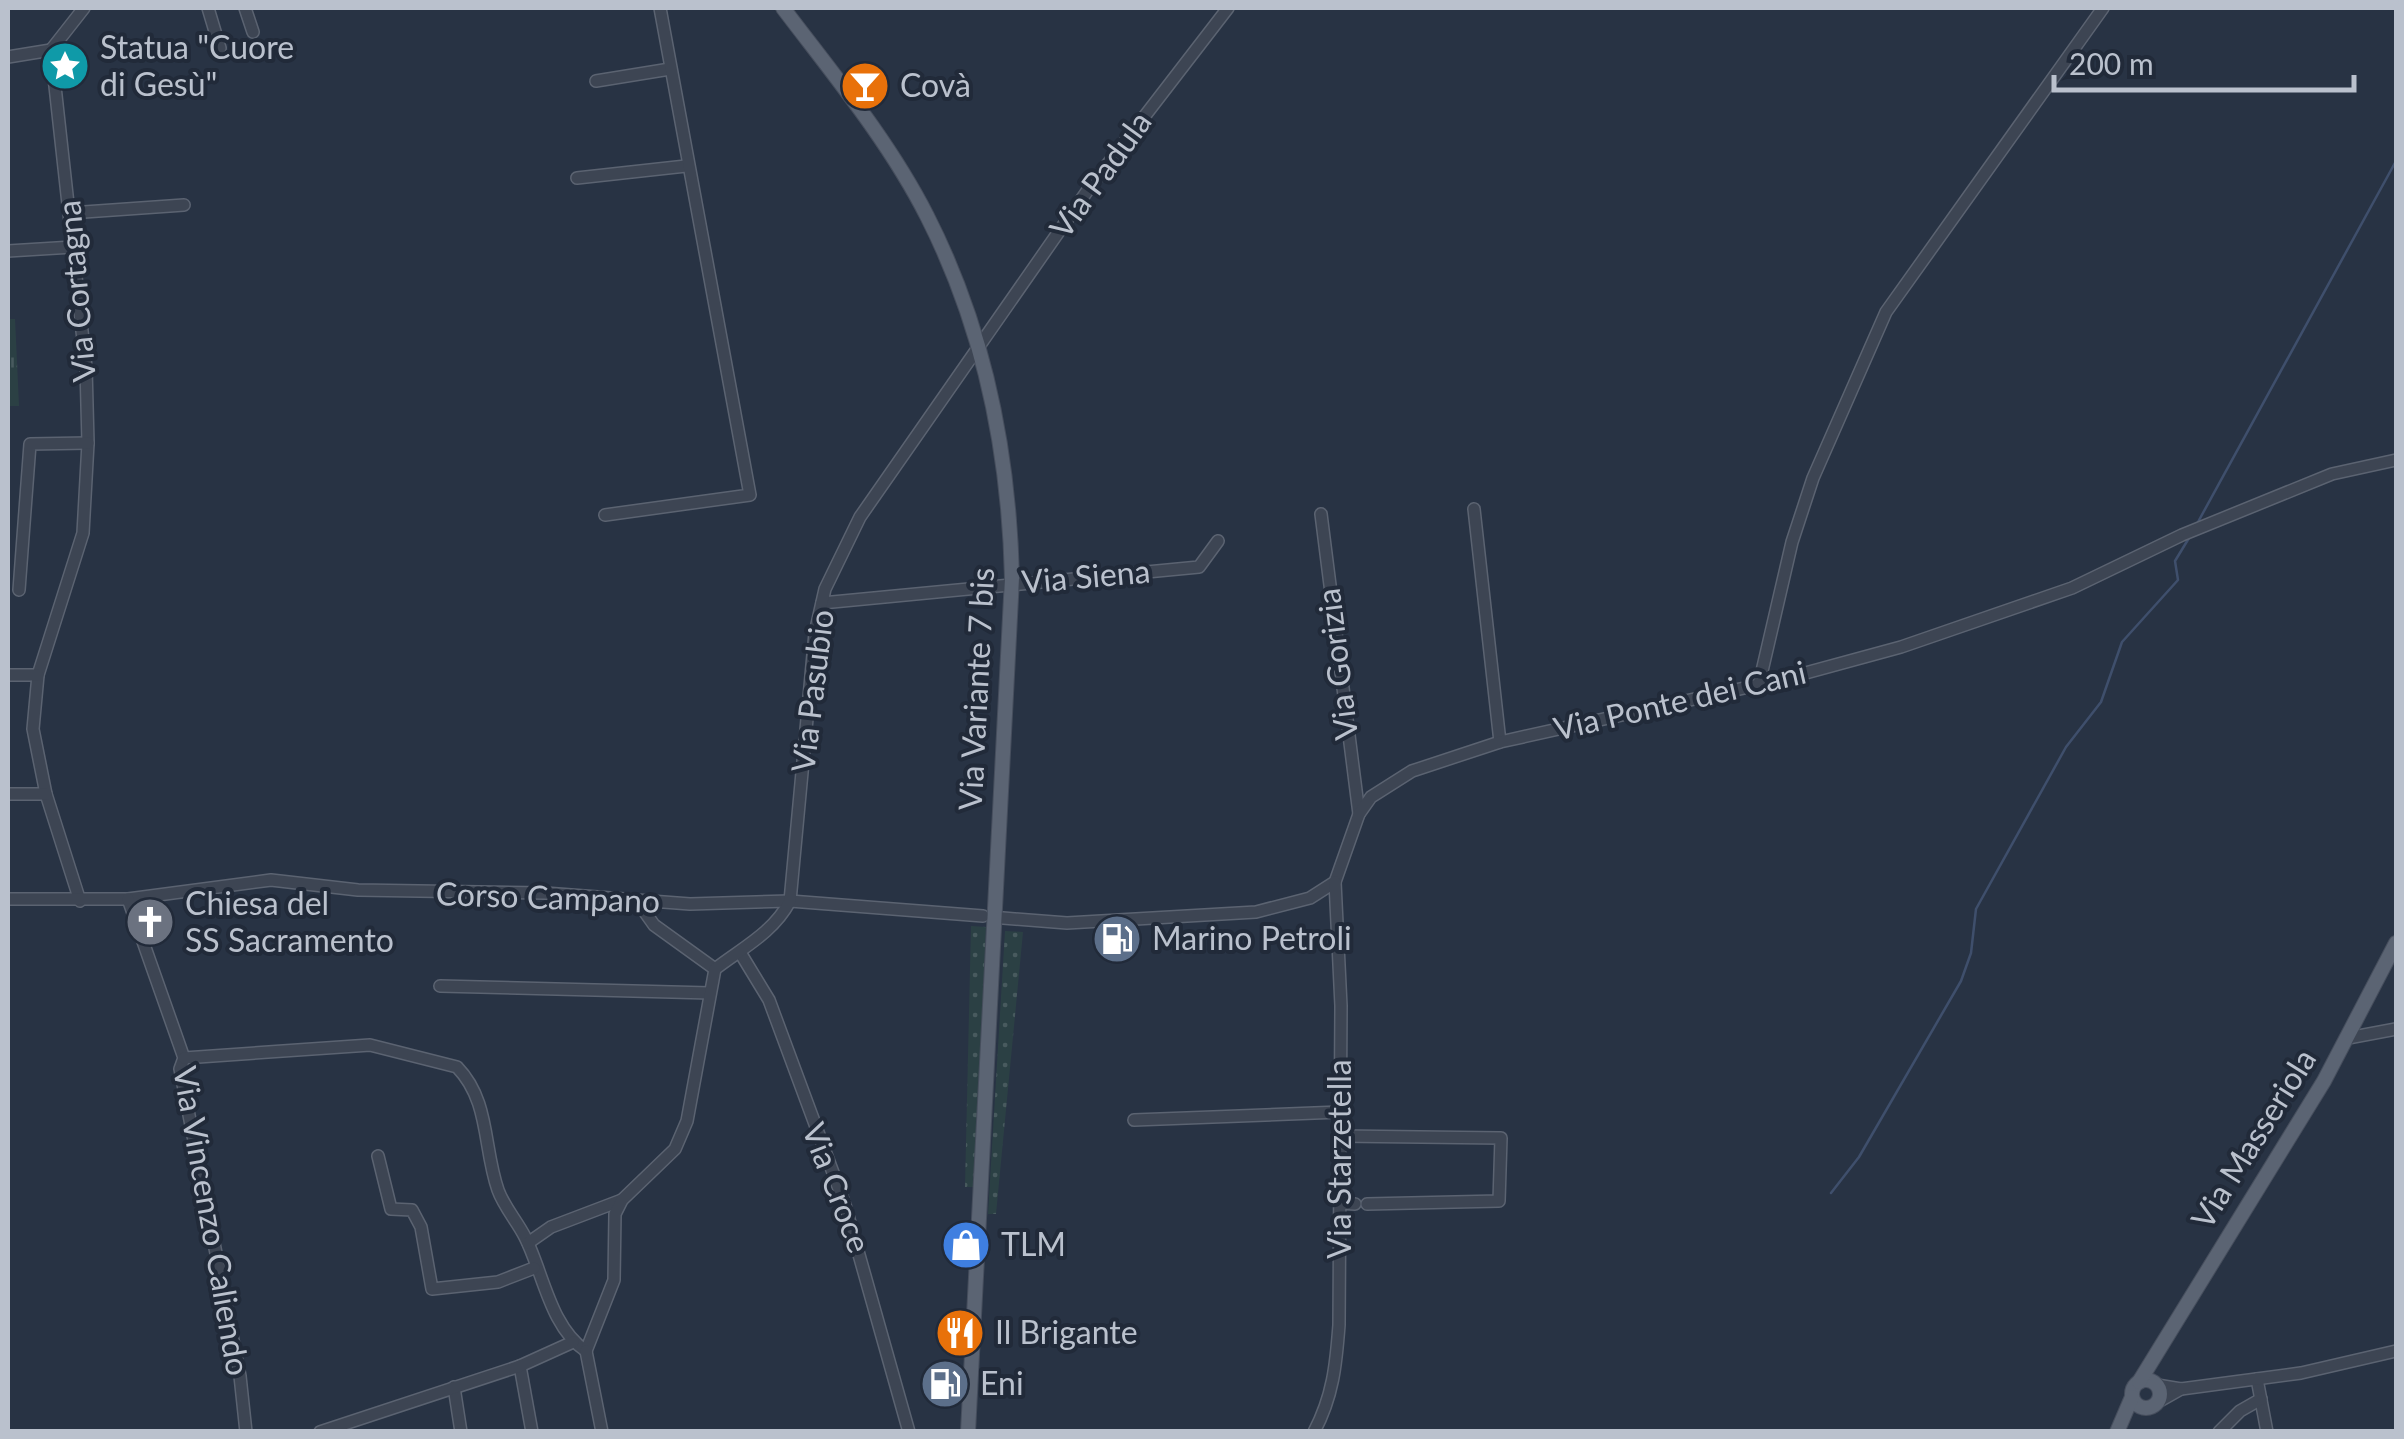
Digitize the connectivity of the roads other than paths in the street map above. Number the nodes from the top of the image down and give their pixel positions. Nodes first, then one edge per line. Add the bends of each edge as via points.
1 (84, 8) edge
2 (208, 8) edge
3 (244, 8) edge
4 (660, 8) edge
5 (783, 8) edge
6 (1228, 8) edge
7 (2103, 8) edge
8 (252, 32) dead end
9 (220, 48) dead end
10 (51, 50) junction
11 (8, 57) edge
12 (670, 68) junction
13 (596, 81) dead end
14 (686, 166) junction
15 (577, 178) dead end
16 (184, 205) dead end
17 (70, 213) junction
18 (73, 247) junction
19 (8, 251) edge
20 (978, 345) junction
21 (88, 443) junction
22 (2396, 460) edge
23 (1474, 508) dead end
24 (1321, 514) dead end
25 (605, 516) dead end
26 (1218, 541) dead end
27 (1011, 583) junction
28 (19, 590) dead end
29 (822, 603) junction
30 (8, 675) edge
31 (38, 675) junction
32 (1760, 684) junction
33 (1500, 742) junction
34 (8, 794) edge
35 (46, 794) junction
36 (1359, 814) junction
37 (1335, 882) junction
38 (8, 898) edge
39 (128, 899) junction
40 (80, 901) junction
41 (637, 901) junction
42 (790, 901) junction
43 (983, 916) dead end
44 (1002, 918) dead end
45 (2396, 943) edge
46 (740, 954) junction
47 (715, 969) junction
48 (440, 986) dead end
49 (710, 993) junction
50 (2396, 1029) edge
51 (2348, 1038) junction
52 (184, 1058) junction
53 (1340, 1112) junction
54 (1134, 1120) dead end
55 (1340, 1136) junction
56 (378, 1156) dead end
57 (622, 1200) junction
58 (1338, 1204) junction
59 (528, 1243) junction
60 (534, 1268) junction
61 (573, 1342) junction
62 (586, 1351) junction
63 (2396, 1351) edge
64 (2153, 1361) junction
65 (520, 1366) junction
66 (2258, 1379) junction
67 (2139, 1382) junction
68 (2156, 1385) junction
69 (454, 1387) junction
70 (2182, 1388) junction
71 (2132, 1398) junction
72 (2261, 1400) junction
73 (2152, 1405) junction
74 (2121, 1426) edge
75 (246, 1432) edge
76 (320, 1432) edge
77 (460, 1432) edge
78 (532, 1432) edge
79 (602, 1432) edge
80 (908, 1432) edge
81 (968, 1432) edge
82 (1314, 1432) edge
83 (2219, 1432) edge
84 (2267, 1432) edge

1 - 10 street
2 - 9 street
3 - 8 street
4 - 12 street
5 - 20 main road, Via Variante 7 bis via 918,201
6 - 20 street, Via Padula
7 - 32 street via 1886,312 1813,478
10 - 11 street
10 - 17 street, Via Cortagna
12 - 13 street
12 - 14 street
14 - 15 street
14 - 25 street via 750,495
16 - 17 street
17 - 18 street, Via Cortagna
18 - 19 street
18 - 21 street, Via Cortagna
20 - 27 main road, Via Variante 7 bis via 1004,466
20 - 29 street, Via Pasubio via 860,517
21 - 28 street via 30,444
21 - 31 street, Via Cortagna via 83,534
22 - 32 street, Via Ponte dei Cani via 2332,474 2072,588 1901,647
23 - 33 street
24 - 36 street, Via Gorizia
26 - 27 street, Via Siena via 1199,566
27 - 29 street, Via Siena
27 - 81 main road, Via Variante 7 bis
29 - 42 street, Via Pasubio
30 - 31 street
31 - 35 street, Via Cortagna via 33,729
32 - 33 street, Via Ponte dei Cani
33 - 36 street, Via Ponte dei Cani via 1395,780
34 - 35 street
35 - 40 street, Via Cortagna
36 - 37 street, Via Ponte dei Cani
37 - 44 street via 1310,898 1256,912 1067,922
37 - 53 street, Via Starzetella
38 - 40 street, Corso Campano
39 - 40 street, Corso Campano
39 - 41 street, Corso Campano via 271,880
39 - 52 street, Via Vincenzo Caliendo
41 - 42 street, Corso Campano
41 - 47 street via 664,934
42 - 43 street, Corso Campano
42 - 46 street
45 - 51 main road, Via Masseriola
46 - 47 street
46 - 80 street, Via Croce via 769,1000 845,1205
47 - 49 street
48 - 49 street
49 - 57 street via 687,1121 675,1149
50 - 51 street
51 - 64 main road, Via Masseriola
52 - 59 street via 370,1045 457,1067 480,1101 499,1194
52 - 75 street, Via Vincenzo Caliendo via 180,1069
53 - 54 street
53 - 55 street, Via Starzetella
55 - 58 street, Via Starzetella
55 - 58 street via 1501,1138 1499,1201
56 - 60 street via 391,1210 412,1210 421,1227 432,1289 498,1282
57 - 59 street
57 - 62 street via 613,1225 610,1295
58 - 82 street, Via Starzetella via 1336,1374
59 - 60 street
60 - 61 street
61 - 62 street
61 - 65 street
62 - 79 street
63 - 66 street
64 - 67 main road, Via Masseriola
64 - 68 main road
65 - 69 street
65 - 78 street
66 - 70 street
66 - 72 street
67 - 68 main road
67 - 71 main road, Via Masseriola
68 - 70 street
68 - 73 main road
69 - 76 street
69 - 77 street
70 - 73 street
71 - 73 main road
71 - 74 main road, Via Masseriola
72 - 83 street
72 - 84 street
73 - 74 main road

